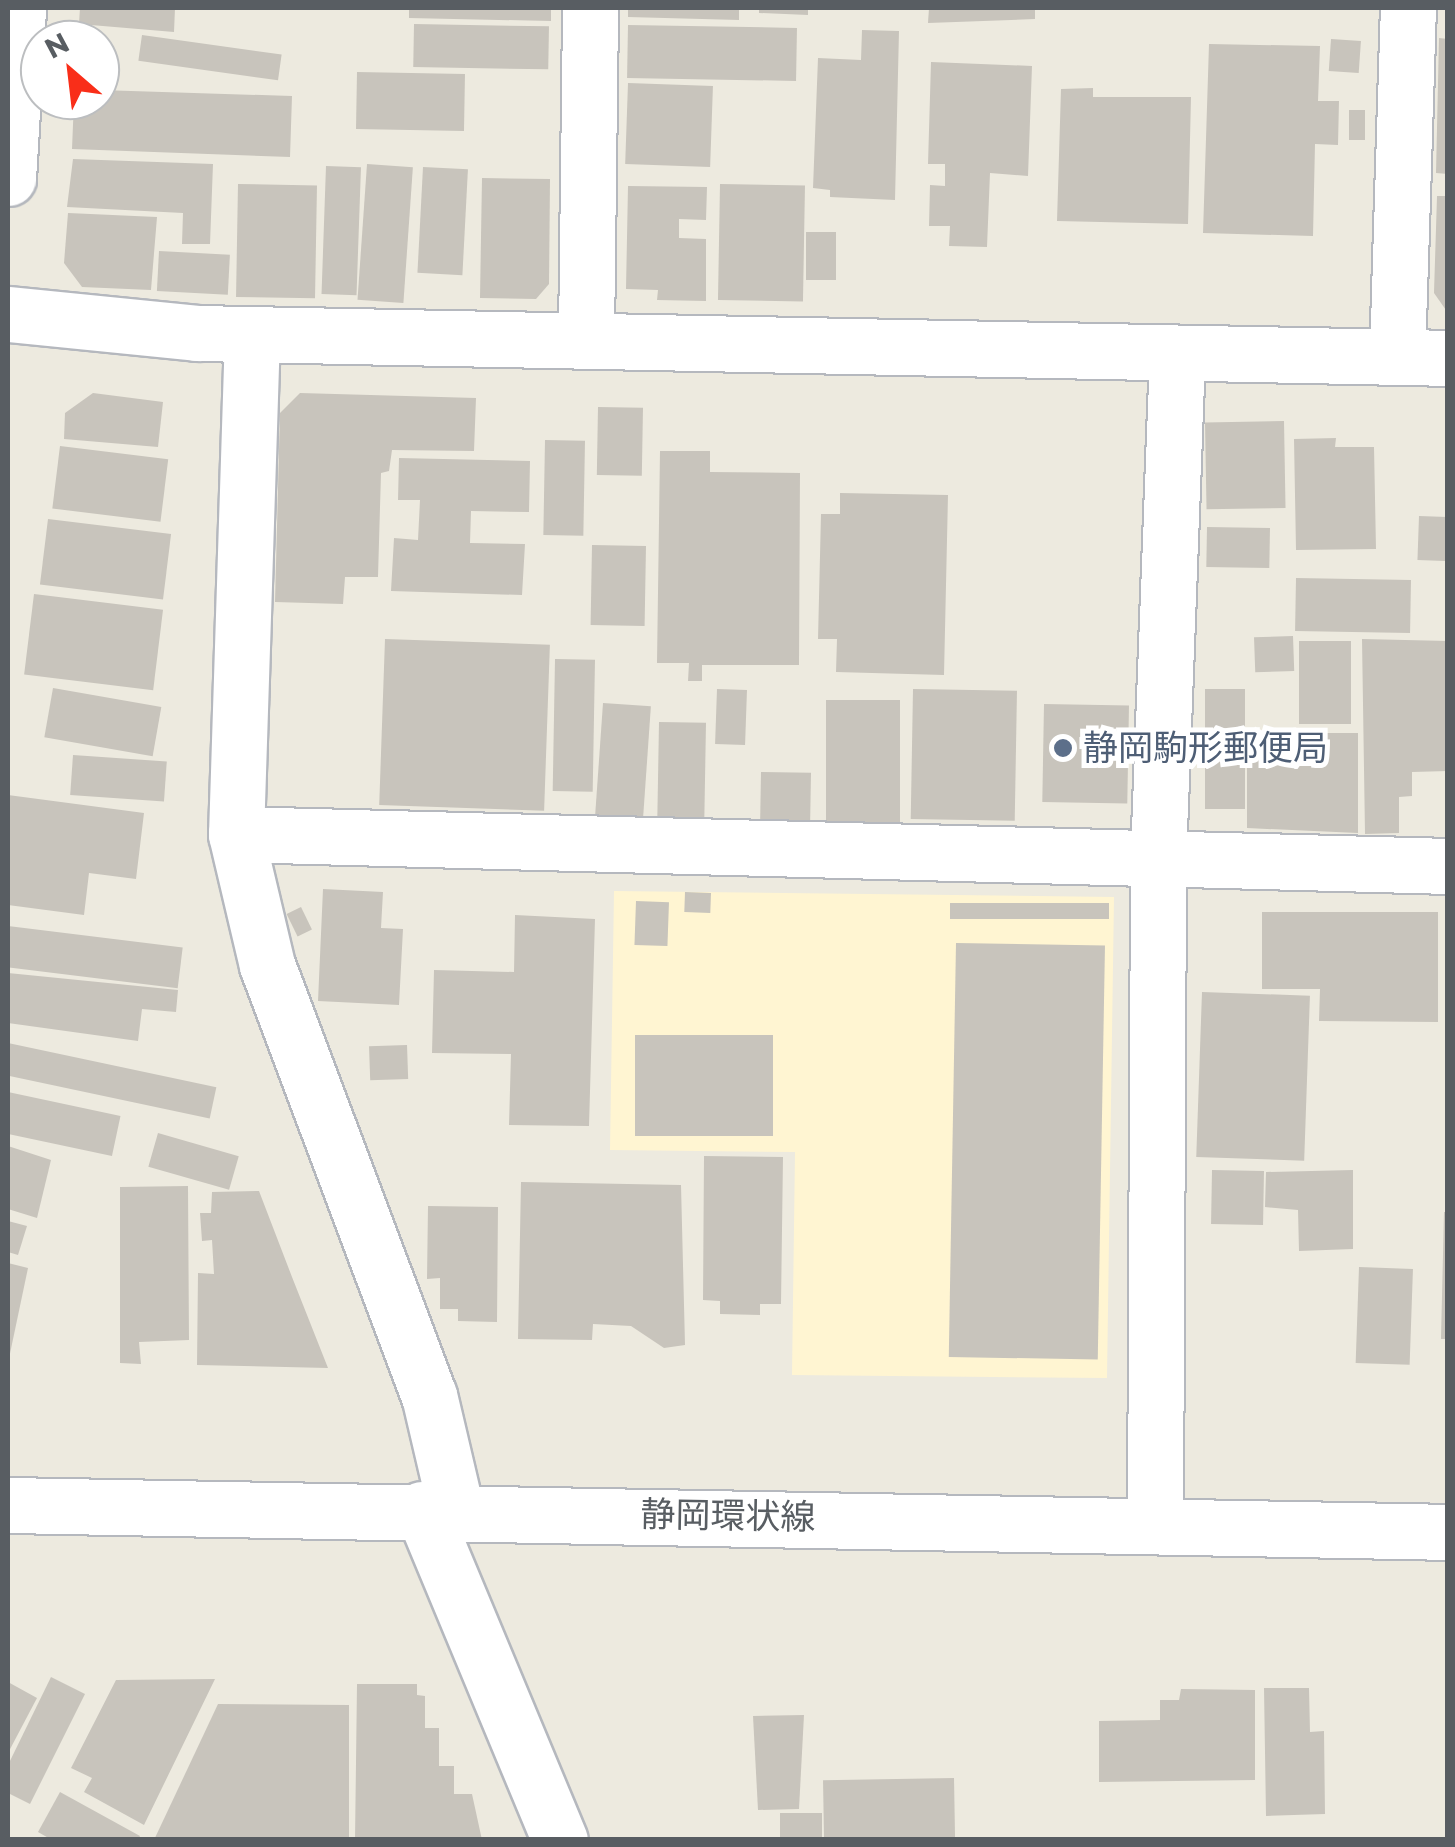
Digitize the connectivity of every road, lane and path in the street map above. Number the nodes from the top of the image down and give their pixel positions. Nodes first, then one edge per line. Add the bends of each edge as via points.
1 (18, 8) edge
2 (590, 8) edge
3 (1408, 8) edge
4 (8, 178) edge
5 (8, 314) edge
6 (252, 334) junction
7 (586, 338) junction
8 (1177, 356) junction
9 (1422, 357) edge
10 (236, 834) junction
11 (1158, 858) junction
12 (1448, 866) edge
13 (8, 1505) edge
14 (439, 1510) junction
15 (1155, 1526) junction
16 (1448, 1532) edge
17 (560, 1840) edge

1 - 4 street
2 - 7 street
3 - 9 street
5 - 6 street
6 - 7 street
6 - 10 street
7 - 8 street
8 - 9 street
8 - 11 street
10 - 11 street
10 - 14 street via 267,965 429,1395
11 - 12 street
11 - 15 street
13 - 14 street, 静岡環状線
14 - 15 street, 静岡環状線
14 - 17 street
15 - 16 street, 静岡環状線

